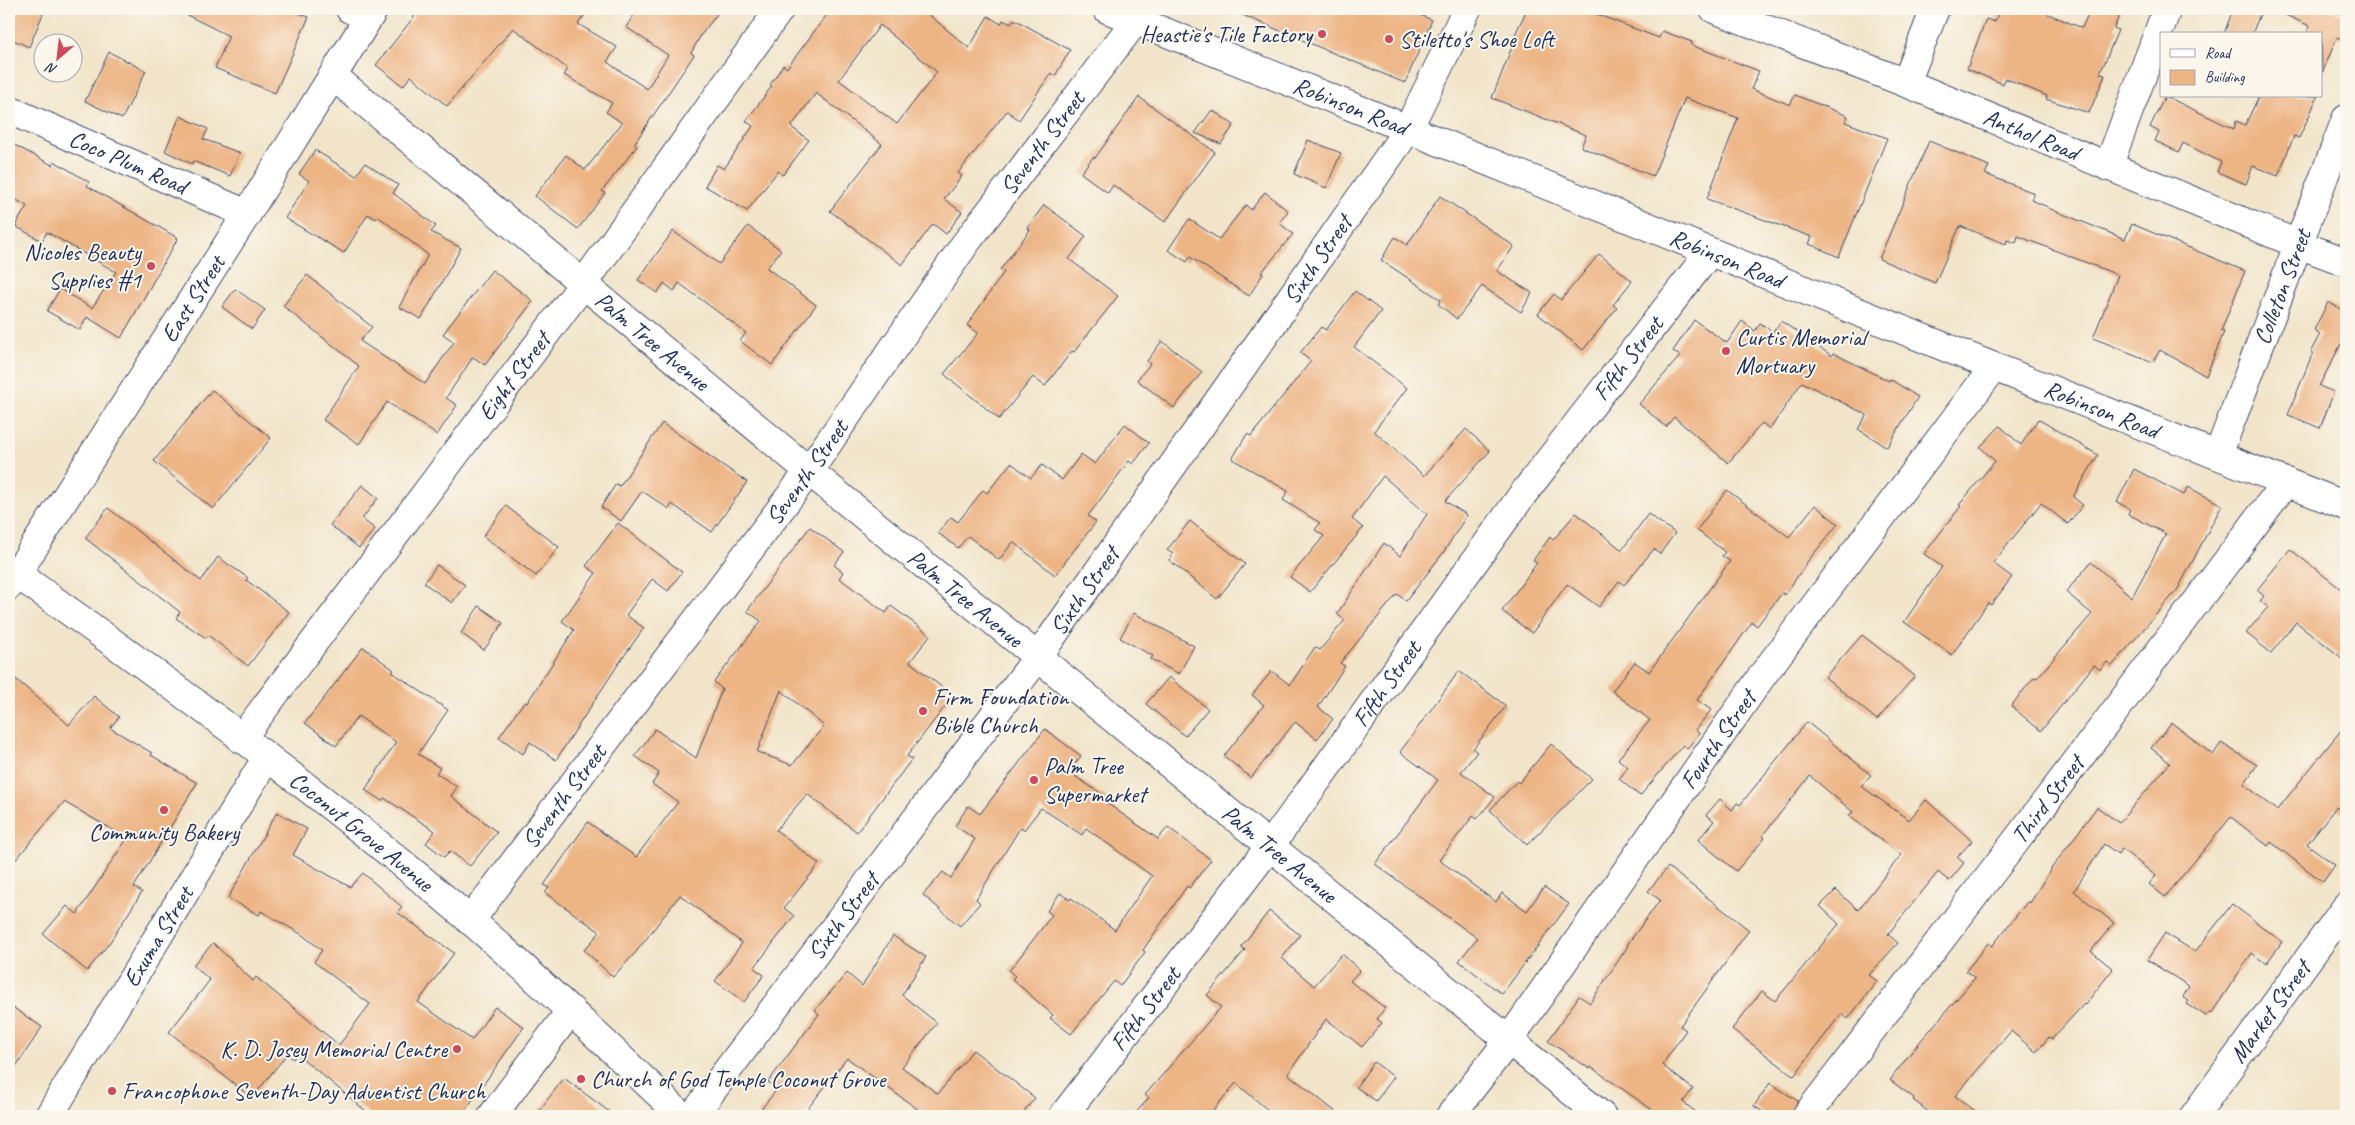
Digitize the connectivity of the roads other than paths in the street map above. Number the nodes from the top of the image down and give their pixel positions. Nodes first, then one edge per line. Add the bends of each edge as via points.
1 (780, 9) edge
2 (1107, 9) edge
3 (1467, 9) edge
4 (1714, 9) edge
5 (1935, 9) edge
6 (2167, 9) edge
7 (364, 11) edge
8 (1136, 20) junction
9 (333, 76) junction
10 (1906, 83) junction
11 (9, 110) edge
12 (2346, 119) edge
13 (1408, 129) junction
14 (2108, 167) junction
15 (247, 214) junction
16 (2298, 244) junction
17 (1710, 252) junction
18 (2346, 262) edge
19 (584, 283) junction
20 (1994, 367) junction
21 (2218, 456) junction
22 (809, 471) junction
23 (2286, 482) junction
24 (2346, 506) edge
25 (13, 580) edge
26 (1038, 658) junction
27 (241, 739) junction
28 (267, 757) junction
29 (1270, 846) junction
30 (2346, 907) edge
31 (470, 920) junction
32 (571, 1010) junction
33 (1509, 1040) junction
34 (49, 1116) edge
35 (492, 1116) edge
36 (682, 1116) edge
37 (693, 1116) edge
38 (1063, 1116) edge
39 (1450, 1116) edge
40 (1602, 1116) edge
41 (1806, 1116) edge
42 (2194, 1116) edge

1 - 19 street, Eight Street
2 - 8 street, Robinson Road
3 - 13 street, Sixth Street
4 - 10 street, Anthol Road
5 - 10 street
6 - 14 street
7 - 9 street, East Street
8 - 13 street, Robinson Road
8 - 22 street, Seventh Street via 965,244
9 - 15 street, East Street
9 - 19 street, Palm Tree Avenue
10 - 14 street, Anthol Road
11 - 15 street, Coco Plum Road
12 - 16 street, Colleton Street
13 - 17 street, Robinson Road
13 - 26 street, Sixth Street
14 - 16 street, Anthol Road
15 - 25 street, East Street
16 - 18 street, Anthol Road
16 - 21 street, Colleton Street
17 - 20 street, Robinson Road
17 - 29 street, Fifth Street via 1523,494
19 - 22 street, Palm Tree Avenue
19 - 27 street, Eight Street
20 - 21 street, Robinson Road
20 - 33 street, Fourth Street via 1762,676
21 - 23 street, Robinson Road
22 - 26 street, Palm Tree Avenue
22 - 31 street, Seventh Street
23 - 24 street, Robinson Road
23 - 41 street, Third Street
25 - 27 street, Coconut Grove Avenue via 136,659
26 - 29 street, Palm Tree Avenue
26 - 37 street, Sixth Street
27 - 28 street, Coconut Grove Avenue
28 - 31 street, Coconut Grove Avenue
28 - 34 street, Exuma Street
29 - 33 street, Palm Tree Avenue
29 - 38 street, Fifth Street
30 - 42 street, Market Street
31 - 32 street, Coconut Grove Avenue
32 - 35 street
32 - 36 street, Coconut Grove Avenue
33 - 39 street, Fourth Street
33 - 40 street, Palm Tree Avenue

